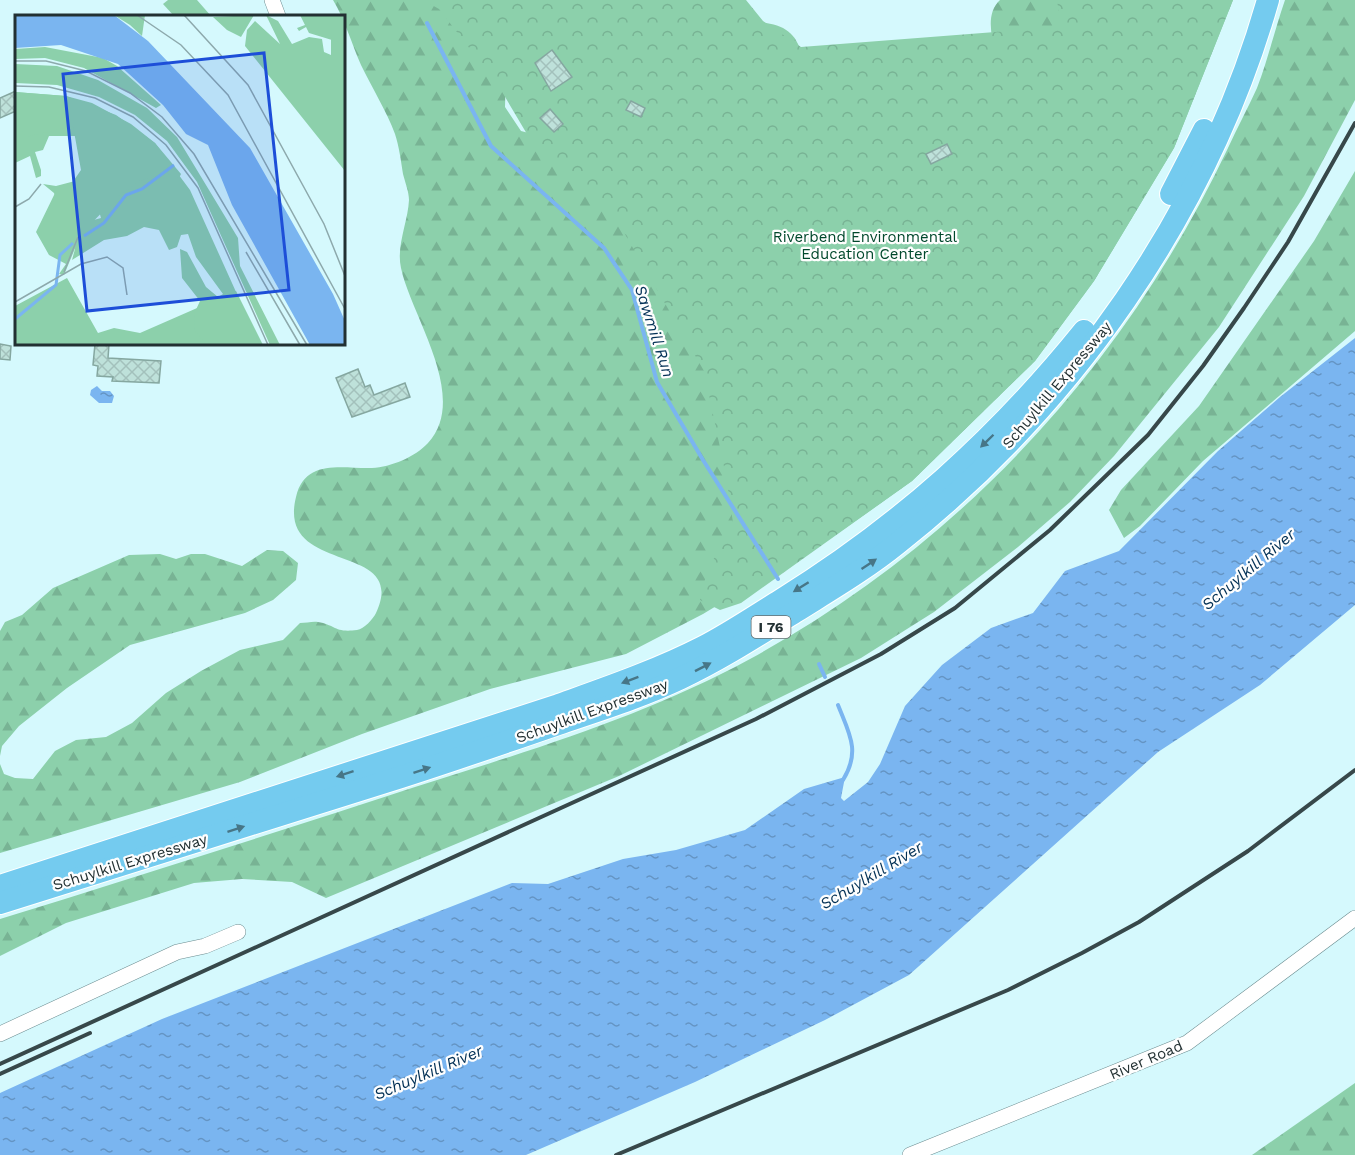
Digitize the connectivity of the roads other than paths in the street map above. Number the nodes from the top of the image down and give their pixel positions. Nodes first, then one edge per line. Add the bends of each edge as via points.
1 (272, 0) edge
2 (1254, 0) edge
3 (1269, 0) edge
4 (278, 15) edge
5 (0, 886) edge
6 (0, 903) edge
7 (1355, 918) edge
8 (238, 932) dead end
9 (0, 1034) edge
10 (910, 1155) edge

1 - 4 street
2 -> 5 highway, Schuylkill Expressway / I 76 via 1222,88 1178,182 1127,271 1086,328 984,444 918,503 830,570 714,641 634,679
6 -> 3 highway, Schuylkill Expressway / I 76 via 631,699 713,662 895,546 1003,450 1109,323 1162,242 1202,170 1247,67
7 - 10 street, River Road via 1187,1043
8 - 9 street via 205,946 177,952

